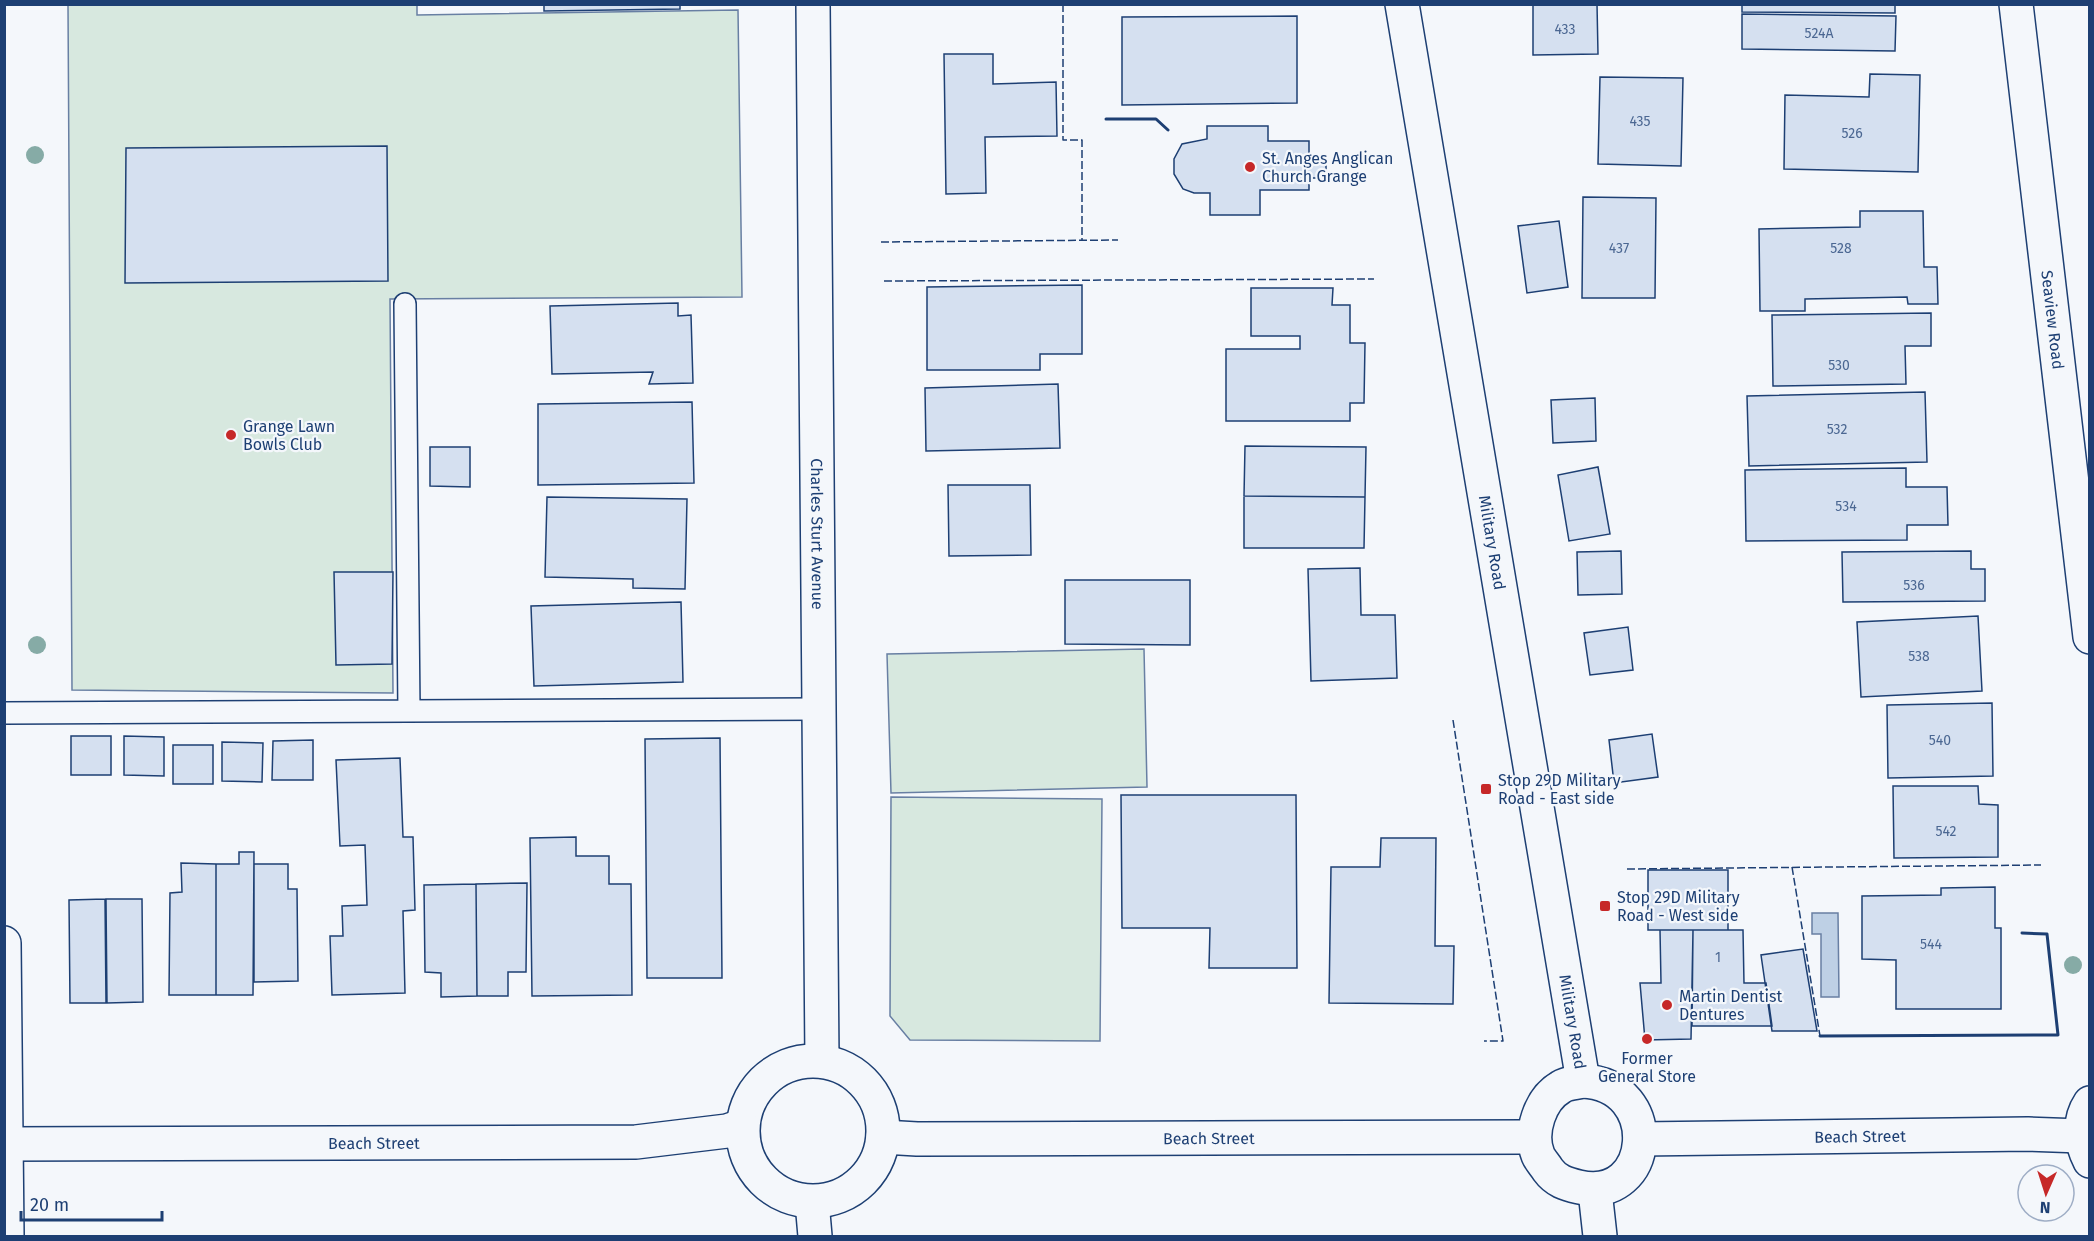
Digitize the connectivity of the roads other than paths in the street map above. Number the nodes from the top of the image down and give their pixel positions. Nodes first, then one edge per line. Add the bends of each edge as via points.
1 (813, 4) edge
2 (1402, 4) edge
3 (2016, 4) edge
4 (405, 304) dead end
5 (2090, 637) edge
6 (818, 709) junction
7 (409, 711) junction
8 (4, 712) edge
9 (4, 942) edge
10 (822, 1061) junction
11 (1583, 1081) junction
12 (2090, 1103) edge
13 (742, 1126) junction
14 (883, 1137) junction
15 (1534, 1137) junction
16 (1640, 1140) junction
17 (6, 1144) edge
18 (2085, 1149) edge
19 (1595, 1191) junction
20 (812, 1202) junction
21 (7, 1236) edge
22 (815, 1236) edge
23 (1600, 1236) edge

1 - 6 street, Charles Sturt Avenue
2 - 11 street, Military Road
3 - 5 street, Seaview Road
4 - 7 lane
6 - 7 lane
6 - 10 street, Charles Sturt Avenue
7 - 8 lane
9 - 17 street
10 - 13 street via 798,1062 777,1071 760,1085 748,1104
10 - 14 street via 860,1079 881,1115
11 - 15 street via 1562,1086 1547,1098
11 - 16 street via 1599,1082 1618,1094 1639,1121
12 - 18 street via 2082,1120
13 - 17 street, Beach Street via 636,1142
13 - 20 street via 744,1149 753,1170 769,1187
14 - 15 street, Beach Street
14 - 20 street via 867,1176 852,1190 833,1199
15 - 19 street via 1538,1155 1551,1174 1564,1184
16 - 18 street, Beach Street via 2028,1134
16 - 19 street via 1636,1163 1618,1181
17 - 21 street
19 - 23 street
20 - 22 street

